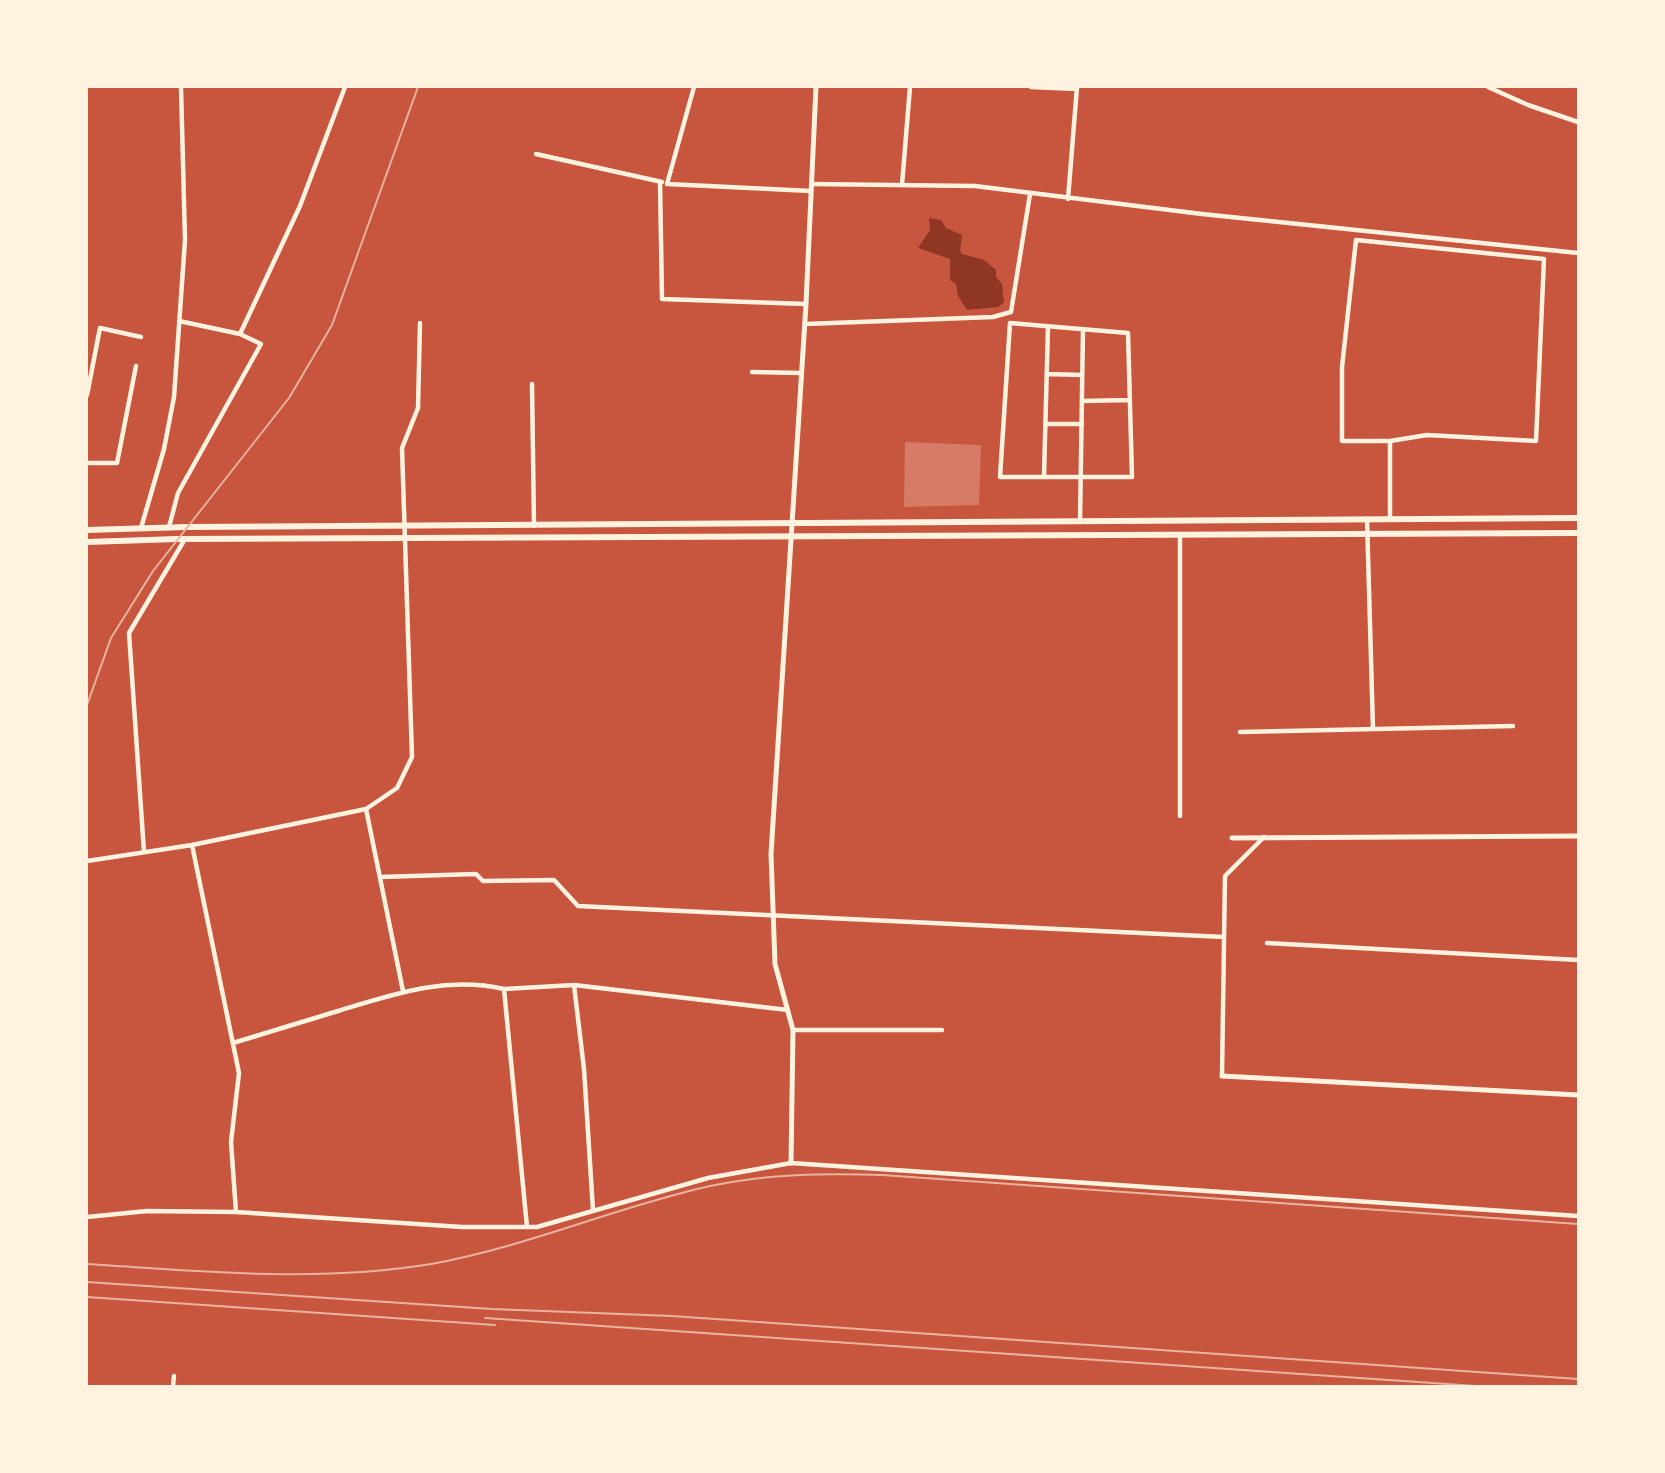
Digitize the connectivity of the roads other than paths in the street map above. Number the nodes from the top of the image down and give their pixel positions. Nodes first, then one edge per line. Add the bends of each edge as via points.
1 (181, 87) edge
2 (345, 87) edge
3 (694, 87) edge
4 (816, 87) edge
5 (910, 87) edge
6 (1031, 87) edge
7 (1488, 87) edge
8 (1077, 88) edge
9 (1578, 122) edge
10 (536, 154) dead end
11 (660, 182) junction
12 (667, 183) junction
13 (902, 185) junction
14 (811, 188) junction
15 (1030, 194) junction
16 (1068, 199) junction
17 (1578, 253) edge
18 (806, 304) junction
19 (179, 321) junction
20 (420, 323) dead end
21 (805, 324) junction
22 (1048, 326) junction
23 (1083, 329) junction
24 (240, 334) junction
25 (141, 337) dead end
26 (136, 366) dead end
27 (752, 372) dead end
28 (801, 373) junction
29 (1047, 374) junction
30 (1082, 375) junction
31 (532, 384) dead end
32 (87, 395) edge
33 (1082, 400) junction
34 (1130, 400) junction
35 (1046, 424) junction
36 (1082, 424) junction
37 (1390, 441) junction
38 (87, 463) edge
39 (1044, 476) junction
40 (1081, 477) junction
41 (1578, 518) edge
42 (1367, 519) junction
43 (1390, 519) junction
44 (1080, 522) junction
45 (791, 525) junction
46 (403, 526) junction
47 (534, 526) junction
48 (169, 527) junction
49 (141, 528) junction
50 (87, 530) edge
51 (1578, 533) edge
52 (1367, 534) junction
53 (1180, 536) junction
54 (789, 538) junction
55 (185, 539) junction
56 (404, 540) junction
57 (87, 542) edge
58 (1513, 726) dead end
59 (1374, 729) junction
60 (1240, 732) dead end
61 (366, 809) junction
62 (1180, 816) dead end
63 (1578, 836) edge
64 (1264, 837) junction
65 (1232, 838) dead end
66 (192, 845) junction
67 (144, 852) junction
68 (87, 861) edge
69 (380, 877) junction
70 (774, 914) junction
71 (1224, 937) junction
72 (1267, 943) dead end
73 (1578, 960) edge
74 (574, 985) junction
75 (504, 989) junction
76 (403, 991) junction
77 (788, 1010) junction
78 (794, 1030) junction
79 (942, 1030) dead end
80 (233, 1043) junction
81 (1222, 1076) joint
82 (1578, 1095) edge
83 (791, 1163) junction
84 (593, 1210) junction
85 (236, 1212) junction
86 (1578, 1216) edge
87 (87, 1217) edge
88 (527, 1227) junction
89 (174, 1376) dead end
90 (173, 1386) edge

1 - 19 street via 185,240
2 - 24 street via 300,206
3 - 12 street
4 - 14 street
5 - 13 street
6 - 8 street
7 - 9 street
8 - 16 street
10 - 11 street
11 - 12 street
11 - 18 street via 662,299
12 - 14 street
13 - 14 street
13 - 15 street via 975,186
14 - 18 street
15 - 16 street
15 - 21 street via 1011,312 993,317
16 - 17 street
18 - 21 street
19 - 24 street
19 - 49 street via 174,397
20 - 46 street via 418,408 402,448
21 - 28 street
22 - 23 street
22 - 29 street
22 - 39 street via 1010,323 1000,477
23 - 30 street
23 - 34 street via 1128,333
24 - 48 street via 261,344 178,492
25 - 32 street via 100,328
26 - 38 street via 117,463
27 - 28 street
28 - 45 street
29 - 30 street
29 - 35 street
30 - 33 street
31 - 47 street
33 - 34 street
33 - 36 street
34 - 40 street via 1132,477
35 - 36 street
35 - 39 street
36 - 40 street
37 - 37 street via 1427,435 1536,441 1544,259 1356,240 1342,367 1342,441
37 - 43 street
39 - 40 street
40 - 44 street
41 - 43 main road
42 - 43 main road
42 - 44 main road
42 - 52 street
44 - 45 main road
45 - 47 main road
45 - 54 street
46 - 47 main road
46 - 48 main road
46 - 56 street
48 - 49 main road
49 - 50 main road
51 - 52 main road
52 - 53 main road
52 - 59 street
53 - 54 main road
53 - 62 street
54 - 56 main road
54 - 70 street via 771,854
55 - 56 main road
55 - 57 main road
55 - 67 street via 129,633
56 - 61 street via 412,757 397,788
58 - 59 street
59 - 60 street
61 - 66 street
61 - 69 street
63 - 64 street
64 - 65 street
64 - 71 street via 1225,876
66 - 67 street
66 - 80 street
67 - 68 street
69 - 70 street via 476,874 483,881 554,880 578,906
69 - 76 street
70 - 71 street
70 - 77 street via 775,964
71 - 81 street
72 - 73 street
74 - 75 street
74 - 77 street
74 - 84 street
75 - 76 street via 465,983
75 - 88 street
76 - 80 street
77 - 78 street
78 - 79 street
78 - 83 street
80 - 85 street via 239,1073 231,1142
81 - 82 street
83 - 84 street via 708,1178
83 - 86 street
84 - 88 street
85 - 87 street via 147,1211
85 - 88 street via 462,1227
89 - 90 street

